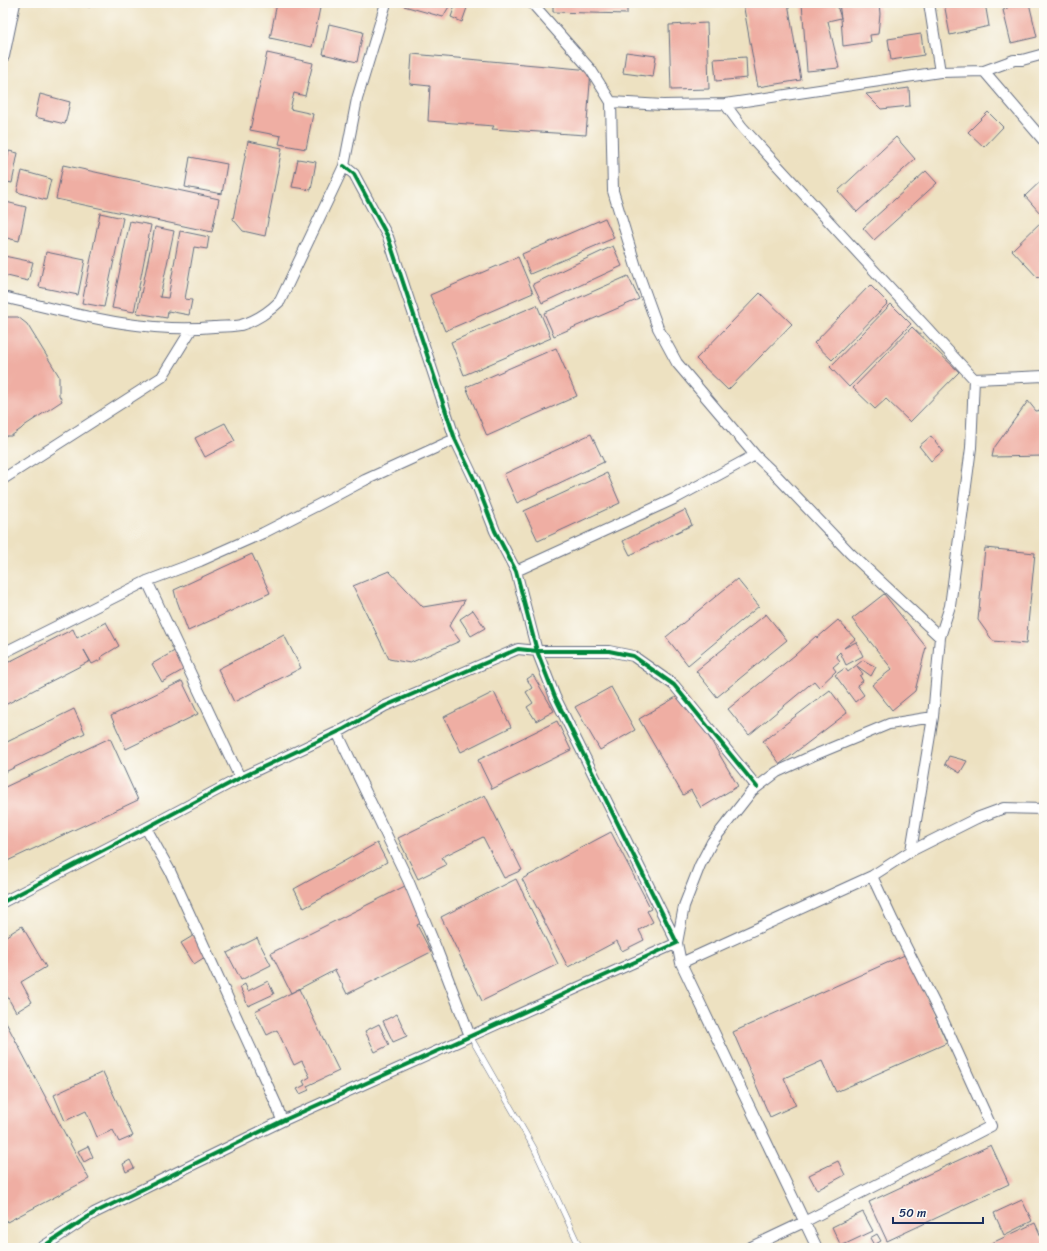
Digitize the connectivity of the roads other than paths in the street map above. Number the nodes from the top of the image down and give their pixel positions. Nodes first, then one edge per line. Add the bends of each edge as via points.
1 (14, 3) edge
2 (386, 3) edge
3 (532, 3) edge
4 (929, 3) edge
5 (1044, 54) edge
6 (3, 56) edge
7 (984, 71) junction
8 (940, 72) junction
9 (611, 102) junction
10 (725, 104) junction
11 (1044, 141) edge
12 (344, 166) junction
13 (3, 297) edge
14 (191, 330) junction
15 (1044, 376) edge
16 (974, 379) junction
17 (455, 439) junction
18 (755, 455) junction
19 (3, 479) edge
20 (516, 571) junction
21 (147, 581) junction
22 (940, 637) junction
23 (537, 651) junction
24 (3, 653) edge
25 (933, 717) junction
26 (337, 732) junction
27 (240, 778) junction
28 (757, 787) junction
29 (1044, 809) edge
30 (146, 828) junction
31 (911, 851) junction
32 (872, 876) junction
33 (3, 902) edge
34 (677, 943) junction
35 (682, 963) junction
36 (470, 1036) junction
37 (282, 1121) junction
38 (804, 1222) junction
39 (41, 1248) edge
40 (580, 1248) edge
41 (749, 1248) edge
42 (817, 1248) edge

1 - 6 street
2 - 12 street via 357,99
3 - 9 street via 591,70
4 - 8 street
5 - 7 street via 1014,60
7 - 8 street
7 - 11 street
8 - 10 street
9 - 10 street via 664,105
9 - 18 street via 613,191 658,328 677,363
10 - 16 street via 742,127
12 - 14 street via 280,301 270,311 242,324
12 - 17 street via 354,174 388,237
13 - 14 street via 89,317 146,327
14 - 19 street via 162,377
15 - 16 street
16 - 22 street via 971,448 950,606
17 - 20 street via 495,531
17 - 21 street via 365,480 263,533
18 - 20 street via 674,499
18 - 22 street via 850,553
20 - 23 street
21 - 24 street
21 - 27 street
22 - 25 street
23 - 26 street via 518,649 385,706
23 - 28 street via 609,650 633,656 674,685
23 - 34 street via 555,697
25 - 28 street via 889,724 777,772
25 - 31 street
26 - 27 street
26 - 36 street via 408,880
27 - 30 street
28 - 34 street via 712,842 700,865 684,906
29 - 31 street via 1004,808 977,818
30 - 33 street
30 - 37 street via 170,871
31 - 32 street
32 - 35 street
32 - 38 street via 992,1126
34 - 35 street
34 - 36 street
35 - 38 street
36 - 37 street
36 - 40 lane via 534,1148
37 - 39 street via 94,1213
38 - 41 street
38 - 42 street

